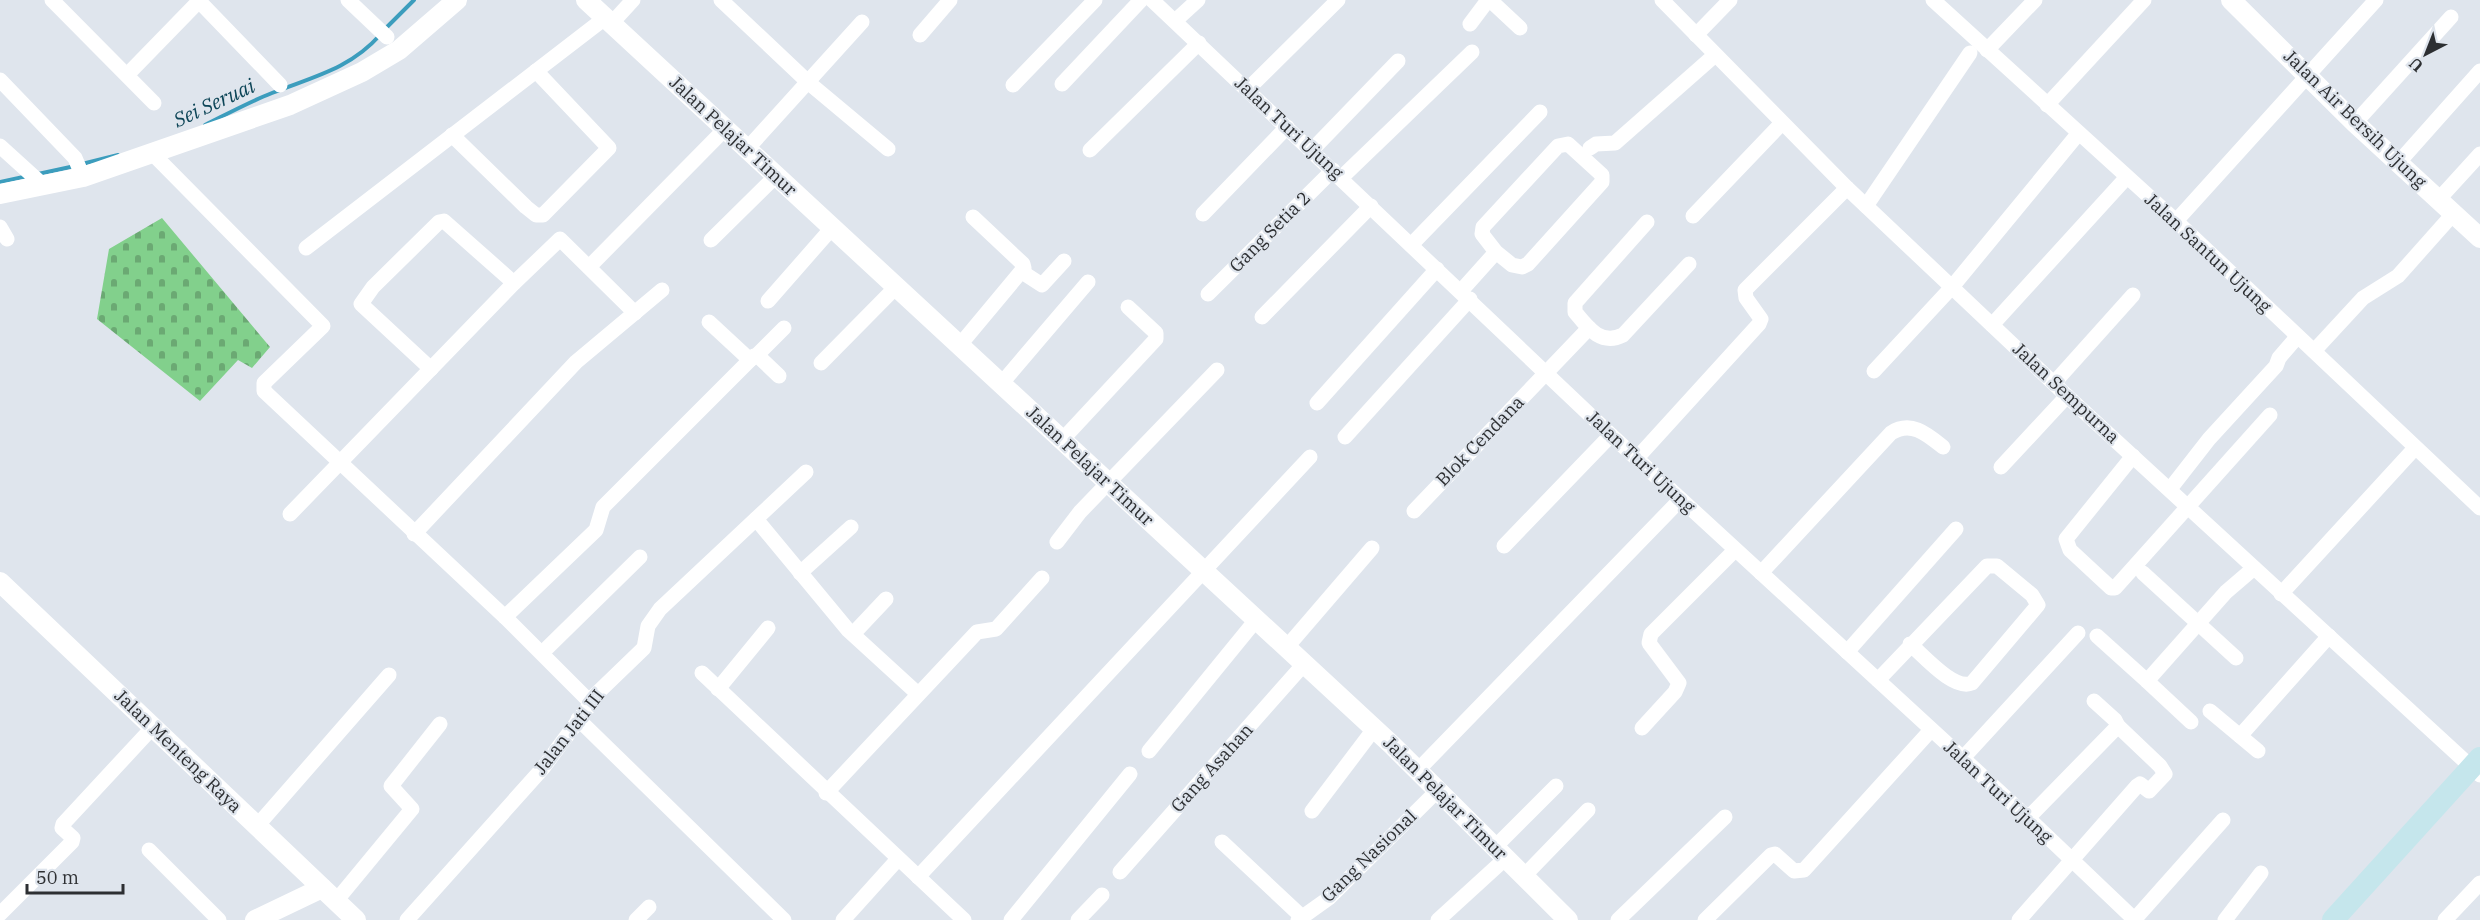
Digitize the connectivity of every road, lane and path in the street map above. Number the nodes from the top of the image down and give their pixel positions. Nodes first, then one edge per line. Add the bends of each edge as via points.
1 (52, 0) edge
2 (199, 0) edge
3 (348, 0) edge
4 (457, 0) edge
5 (586, 0) edge
6 (633, 0) edge
7 (721, 0) edge
8 (950, 0) edge
9 (1095, 0) edge
10 (1141, 0) edge
11 (1152, 0) edge
12 (1198, 0) edge
13 (1338, 0) edge
14 (1489, 0) edge
15 (1662, 0) edge
16 (1730, 0) edge
17 (1933, 0) edge
18 (2036, 0) edge
19 (2144, 0) edge
20 (2231, 0) edge
21 (2376, 0) edge
22 (2451, 17) dead end
23 (608, 21) junction
24 (1175, 21) junction
25 (862, 22) dead end
26 (1470, 24) dead end
27 (1520, 28) dead end
28 (384, 34) dead end
29 (920, 35) dead end
30 (1696, 35) junction
31 (1199, 43) junction
32 (1986, 50) junction
33 (1472, 52) dead end
34 (1970, 53) dead end
35 (1715, 55) junction
36 (1398, 61) dead end
37 (536, 71) junction
38 (2480, 71) edge
39 (127, 75) junction
40 (2307, 75) junction
41 (0, 80) edge
42 (809, 83) junction
43 (1062, 84) dead end
44 (280, 85) dead end
45 (1013, 85) dead end
46 (1248, 89) junction
47 (154, 103) dead end
48 (2047, 105) junction
49 (1540, 112) dead end
50 (1782, 123) junction
51 (2355, 123) junction
52 (1287, 127) junction
53 (725, 129) junction
54 (2078, 134) junction
55 (452, 135) junction
56 (0, 146) edge
57 (1590, 148) dead end
58 (747, 149) junction
59 (888, 149) dead end
60 (1090, 150) dead end
61 (1312, 150) junction
62 (151, 152) junction
63 (2480, 154) edge
64 (2399, 162) junction
65 (79, 168) junction
66 (1337, 174) junction
67 (776, 176) junction
68 (34, 177) junction
69 (2127, 177) junction
70 (1847, 188) junction
71 (0, 194) edge
72 (2439, 199) junction
73 (1371, 206) junction
74 (1866, 206) junction
75 (2454, 213) junction
76 (1203, 214) dead end
77 (1693, 216) dead end
78 (973, 217) dead end
79 (2176, 221) junction
80 (1647, 222) dead end
81 (832, 228) junction
82 (2480, 238) edge
83 (711, 240) dead end
84 (1411, 244) junction
85 (306, 248) dead end
86 (1496, 252) junction
87 (1064, 261) dead end
88 (1689, 264) dead end
89 (589, 267) junction
90 (1437, 269) junction
91 (1022, 272) junction
92 (514, 282) junction
93 (1088, 282) dead end
94 (896, 287) junction
95 (1952, 287) junction
96 (662, 290) dead end
97 (1208, 294) dead end
98 (1465, 295) junction
99 (2133, 296) dead end
100 (768, 301) dead end
101 (1128, 307) dead end
102 (636, 313) junction
103 (1262, 317) dead end
104 (710, 321) dead end
105 (1992, 325) junction
106 (784, 328) dead end
107 (1589, 328) junction
108 (2297, 337) junction
109 (959, 346) junction
110 (2314, 351) junction
111 (753, 358) junction
112 (821, 363) dead end
113 (431, 369) junction
114 (1217, 370) dead end
115 (1874, 370) dead end
116 (1547, 372) junction
117 (779, 376) dead end
118 (2054, 383) junction
119 (1001, 384) junction
120 (2067, 396) junction
121 (1317, 403) dead end
122 (2270, 416) dead end
123 (1611, 435) junction
124 (1345, 437) dead end
125 (1062, 440) junction
126 (1943, 447) dead end
127 (2415, 448) junction
128 (2133, 456) junction
129 (1310, 457) dead end
130 (1637, 458) junction
131 (341, 462) junction
132 (2001, 467) dead end
133 (806, 472) dead end
134 (1108, 483) junction
135 (2170, 489) junction
136 (1680, 500) junction
137 (2189, 507) junction
138 (2480, 508) edge
139 (1414, 511) dead end
140 (290, 514) dead end
141 (756, 519) junction
142 (851, 527) dead end
143 (1956, 529) dead end
144 (414, 534) junction
145 (1057, 542) dead end
146 (1504, 546) dead end
147 (1372, 548) dead end
148 (1735, 550) junction
149 (640, 557) dead end
150 (2254, 568) junction
151 (1203, 571) junction
152 (800, 573) junction
153 (1761, 573) junction
154 (2143, 573) dead end
155 (1042, 578) dead end
156 (0, 582) edge
157 (2281, 594) junction
158 (886, 599) dead end
159 (505, 617) junction
160 (1256, 620) junction
161 (2200, 624) junction
162 (768, 628) dead end
163 (2078, 633) dead end
164 (853, 634) junction
165 (2097, 636) dead end
166 (2329, 636) junction
167 (1911, 644) junction
168 (1286, 648) junction
169 (1847, 652) junction
170 (542, 653) junction
171 (2236, 658) dead end
172 (1304, 664) junction
173 (702, 673) dead end
174 (389, 675) dead end
175 (1878, 680) junction
176 (2147, 681) junction
177 (718, 689) junction
178 (918, 694) junction
179 (589, 701) junction
180 (2094, 701) dead end
181 (2210, 711) dead end
182 (578, 719) junction
183 (2191, 722) dead end
184 (440, 724) dead end
185 (2118, 726) junction
186 (153, 727) junction
187 (1642, 728) dead end
188 (1374, 729) junction
189 (1931, 730) junction
190 (2240, 736) junction
191 (1149, 751) dead end
192 (2258, 751) dead end
193 (1962, 759) junction
194 (2477, 767) edge
195 (1418, 770) junction
196 (1131, 774) dead end
197 (1556, 786) dead end
198 (1438, 790) junction
199 (826, 793) junction
200 (1588, 810) dead end
201 (1311, 811) dead end
202 (1725, 817) dead end
203 (2028, 818) junction
204 (2223, 820) dead end
205 (257, 826) junction
206 (1222, 842) dead end
207 (149, 850) dead end
208 (1500, 852) junction
209 (898, 859) junction
210 (2072, 861) junction
211 (1120, 872) dead end
212 (2261, 873) dead end
213 (1524, 876) junction
214 (918, 877) junction
215 (2480, 883) edge
216 (329, 895) junction
217 (1102, 895) dead end
218 (649, 907) dead end
219 (0, 914) edge
220 (1300, 918) edge
221 (1561, 918) edge
222 (219, 920) edge
223 (255, 920) edge
224 (356, 920) edge
225 (407, 920) edge
226 (636, 920) edge
227 (784, 920) edge
228 (843, 920) edge
229 (964, 920) edge
230 (1011, 920) edge
231 (1078, 920) edge
232 (1438, 920) edge
233 (1618, 920) edge
234 (1705, 920) edge
235 (2019, 920) edge
236 (2134, 920) edge
237 (2225, 920) edge
238 (2333, 920) edge
239 (2445, 920) edge

1 - 39 street
2 - 39 street
2 - 44 street
3 - 28 street
4 - 62 street via 399,50 362,72 290,105
5 - 23 street, Jalan Pelajar Timur
6 - 23 street
7 - 42 street
8 - 29 street
9 - 45 street
10 - 43 street
11 - 24 street, Jalan Turi Ujung
12 - 24 street
13 - 46 street
14 - 26 street
14 - 27 street
15 - 30 street, Jalan Sempurna
16 - 30 street
17 - 32 street, Jalan Santun Ujung
18 - 32 street
19 - 48 street
20 - 40 street, Jalan Air Bersih Ujung
21 - 40 street
22 - 51 street
23 - 37 street
23 - 53 street, Jalan Pelajar Timur
24 - 31 street, Jalan Turi Ujung
25 - 42 street
30 - 35 street, Jalan Sempurna
31 - 46 street, Jalan Turi Ujung
31 - 60 street
32 - 48 street, Jalan Santun Ujung
33 - 66 street, Gang Setia 2
34 - 74 street
35 - 50 street, Jalan Sempurna
35 - 57 street via 1615,143
36 - 61 street
37 - 55 street
37 - 55 street via 609,148 543,215 526,207
38 - 64 street
39 - 47 street
40 - 51 street, Jalan Air Bersih Ujung
40 - 79 street
41 - 65 street
42 - 58 street
42 - 59 street
46 - 52 street, Jalan Turi Ujung
48 - 54 street, Jalan Santun Ujung
49 - 84 street
50 - 70 street, Jalan Sempurna
50 - 77 street
51 - 64 street, Jalan Air Bersih Ujung
52 - 61 street, Jalan Turi Ujung
52 - 76 street
53 - 58 street, Jalan Pelajar Timur
53 - 89 street
54 - 69 street, Jalan Santun Ujung
54 - 95 street
55 - 85 street
56 - 68 street
58 - 67 street, Jalan Pelajar Timur
61 - 66 street, Jalan Turi Ujung
62 - 65 street
62 - 131 street via 323,326 262,388
63 - 72 street
64 - 72 street, Jalan Air Bersih Ujung
65 - 68 street
66 - 73 street, Jalan Turi Ujung
66 - 97 street, Gang Setia 2
67 - 81 street, Jalan Pelajar Timur
67 - 83 street
68 - 71 street
69 - 79 street, Jalan Santun Ujung
69 - 105 street
70 - 74 street, Jalan Sempurna
70 - 130 street via 1745,290 1761,319 1759,324
72 - 75 street, Jalan Air Bersih Ujung
73 - 84 street, Jalan Turi Ujung
73 - 103 street
74 - 95 street, Jalan Sempurna
75 - 82 street, Jalan Air Bersih Ujung
75 - 110 street via 2398,276 2363,298
78 - 91 street via 1023,264
79 - 108 street, Jalan Santun Ujung
80 - 107 street via 1575,303 1575,312
81 - 94 street, Jalan Pelajar Timur
81 - 100 street
84 - 90 street, Jalan Turi Ujung
86 - 86 street via 1482,234 1483,227 1558,146 1568,144 1602,175 1602,183 1528,264 1512,265
86 - 98 street
87 - 91 street via 1042,285
88 - 107 street via 1623,335 1605,339
89 - 92 street via 560,239
89 - 102 street
90 - 98 street, Jalan Turi Ujung
90 - 121 street
91 - 109 street
92 - 113 street
92 - 113 street via 444,220 381,279 362,300 362,306
93 - 119 street
94 - 109 street, Jalan Pelajar Timur
94 - 112 street
95 - 105 street, Jalan Sempurna
95 - 115 street
96 - 102 street
98 - 116 street, Jalan Turi Ujung
98 - 124 street
99 - 118 street
101 - 125 street via 1156,333 1156,339
102 - 144 street via 576,363
104 - 111 street
105 - 118 street, Jalan Sempurna
106 - 111 street
107 - 116 street, Blok Cendana
108 - 110 street, Jalan Santun Ujung
108 - 135 street
109 - 119 street, Jalan Pelajar Timur
110 - 127 street, Jalan Santun Ujung
111 - 117 street
111 - 159 street via 603,507 596,530
113 - 131 street
114 - 134 street
116 - 123 street, Jalan Turi Ujung
116 - 139 street, Blok Cendana
118 - 120 street, Jalan Sempurna
119 - 125 street, Jalan Pelajar Timur
120 - 128 street, Jalan Sempurna
120 - 132 street
122 - 137 street
123 - 130 street, Jalan Turi Ujung
123 - 146 street
125 - 134 street, Jalan Pelajar Timur
126 - 153 street via 1914,428 1890,433
127 - 138 street, Jalan Santun Ujung
127 - 157 street
128 - 135 street, Jalan Sempurna
128 - 137 street via 2066,539 2070,550 2108,587 2115,588
129 - 151 street
130 - 136 street, Jalan Turi Ujung
131 - 140 street
131 - 144 street
133 - 141 street, Jalan Jati III
134 - 145 street via 1072,520
134 - 151 street, Jalan Pelajar Timur
135 - 137 street, Jalan Sempurna
136 - 148 street, Jalan Turi Ujung
136 - 195 street
137 - 150 street, Jalan Sempurna
141 - 152 street
141 - 179 street, Jalan Jati III via 660,609 648,626 644,648
142 - 152 street
143 - 169 street
144 - 159 street
147 - 168 street
148 - 153 street, Jalan Turi Ujung
148 - 187 street via 1651,634 1649,643 1653,651 1679,683
149 - 170 street
150 - 157 street, Jalan Sempurna
150 - 161 street via 2226,592
151 - 160 street, Jalan Pelajar Timur
151 - 214 street
152 - 164 street
153 - 169 street, Jalan Turi Ujung
154 - 161 street
155 - 178 street via 996,629 977,632
156 - 186 street, Jalan Menteng Raya
157 - 166 street, Jalan Sempurna
158 - 164 street
159 - 170 street
160 - 168 street, Jalan Pelajar Timur
160 - 191 street
161 - 171 street
161 - 176 street
162 - 177 street
163 - 193 street
164 - 178 street
165 - 176 street
166 - 190 street
166 - 194 street, Jalan Sempurna
167 - 167 street via 1993,564 2032,595 2038,605 1966,686 1955,683
167 - 175 street
168 - 172 street, Jalan Pelajar Timur
169 - 175 street, Jalan Turi Ujung
170 - 179 street
172 - 188 street, Jalan Pelajar Timur
172 - 211 street, Gang Asahan
173 - 177 street
174 - 205 street
175 - 189 street, Jalan Turi Ujung
176 - 183 street
177 - 199 street
178 - 199 street
179 - 182 street, Jalan Jati III
180 - 185 street
181 - 190 street
182 - 225 street, Jalan Jati III via 543,768
182 - 227 street
184 - 216 street via 392,784 412,809
185 - 203 street
185 - 210 street via 2165,774 2149,791 2137,786
186 - 205 street, Jalan Menteng Raya
186 - 219 street via 63,824 72,842
188 - 195 street, Jalan Pelajar Timur
188 - 201 street
189 - 193 street, Jalan Turi Ujung
189 - 234 street via 1804,870 1794,872 1775,854 1771,855
190 - 192 street
193 - 203 street, Jalan Turi Ujung
194 - 238 main road
195 - 198 street, Jalan Pelajar Timur
196 - 230 street
197 - 208 street
198 - 208 street, Jalan Pelajar Timur
198 - 220 street, Gang Nasional via 1329,898
199 - 209 street
200 - 213 street
202 - 233 street
203 - 210 street, Jalan Turi Ujung
204 - 236 street
205 - 216 street, Jalan Menteng Raya
206 - 220 street
207 - 222 street
208 - 213 street, Jalan Pelajar Timur
208 - 232 street
209 - 214 street
209 - 228 street
210 - 235 street
210 - 236 street, Jalan Turi Ujung
212 - 237 street
213 - 221 street, Jalan Pelajar Timur
214 - 229 street
215 - 239 street
216 - 223 street
216 - 224 street, Jalan Menteng Raya
217 - 231 street
218 - 226 street

